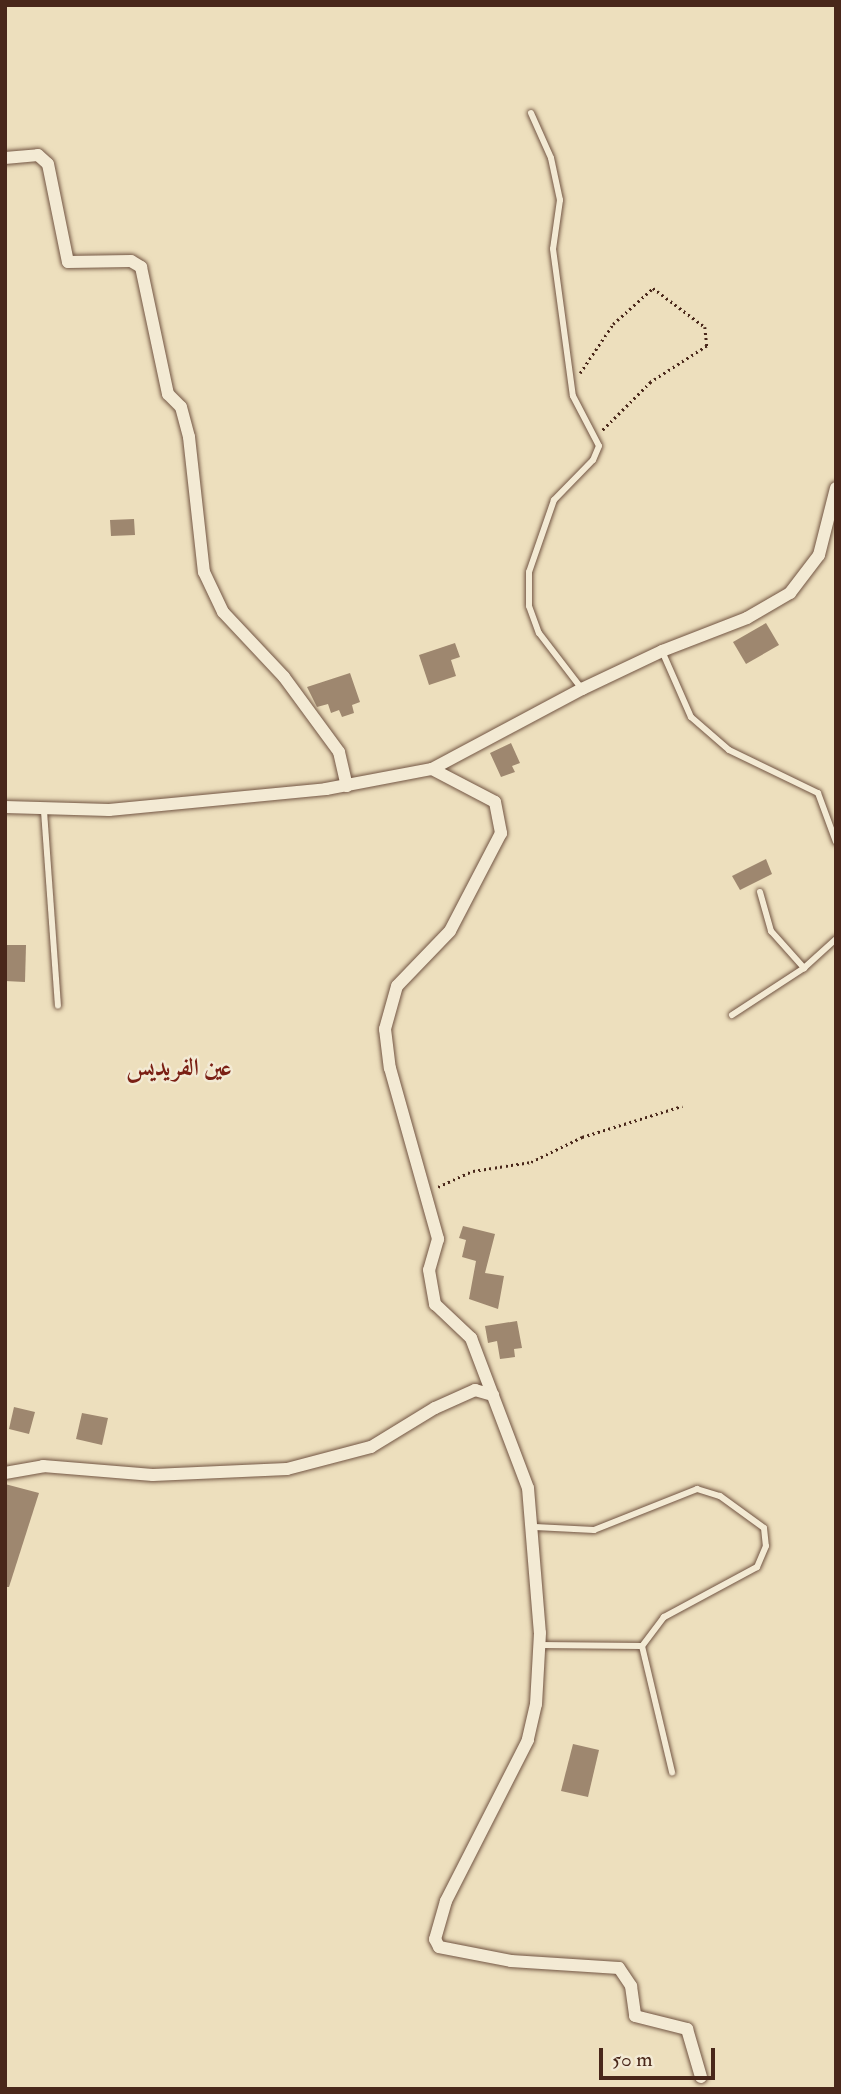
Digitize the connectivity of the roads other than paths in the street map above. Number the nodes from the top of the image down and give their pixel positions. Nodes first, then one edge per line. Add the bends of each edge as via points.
1 (531, 114) dead end
2 (5, 158) edge
3 (836, 488) edge
4 (836, 519) edge
5 (826, 533) junction
6 (662, 651) junction
7 (582, 689) junction
8 (432, 769) junction
9 (347, 786) junction
10 (5, 807) edge
11 (44, 811) junction
12 (836, 842) edge
13 (760, 891) dead end
14 (836, 939) edge
15 (804, 968) junction
16 (58, 1005) dead end
17 (732, 1015) dead end
18 (493, 1395) junction
19 (5, 1473) edge
20 (535, 1528) junction
21 (540, 1645) junction
22 (642, 1646) junction
23 (672, 1772) dead end
24 (701, 2077) dead end

1 - 7 lane via 551,158 560,200 553,249 573,396 599,446 593,460 554,500 529,572 529,606 539,634
2 - 9 street via 38,155 48,164 68,262 131,261 141,267 168,394 181,407 189,437 204,572 223,612 284,677 339,751
3 - 5 street
4 - 5 street
5 - 6 street via 809,573 790,593 747,618
6 - 7 street
6 - 12 lane via 691,717 729,750 818,793
7 - 8 street
8 - 9 street
8 - 18 street via 495,802 501,833 450,931 397,986 385,1028 390,1068 438,1239 429,1270 435,1304 471,1338
9 - 11 street via 109,810
10 - 11 street
11 - 16 lane
13 - 15 lane via 771,931
14 - 15 lane
15 - 17 lane
18 - 19 street via 475,1390 371,1447 287,1469 153,1475 43,1466
18 - 20 street via 528,1488
20 - 21 street
20 - 22 lane via 594,1530 697,1489 720,1496 764,1528 766,1546 757,1567 664,1617
21 - 22 lane
21 - 24 street via 528,1740 446,1901 435,1939 439,1947 499,1959 619,1968 631,1986 635,2015 687,2029
22 - 23 lane

